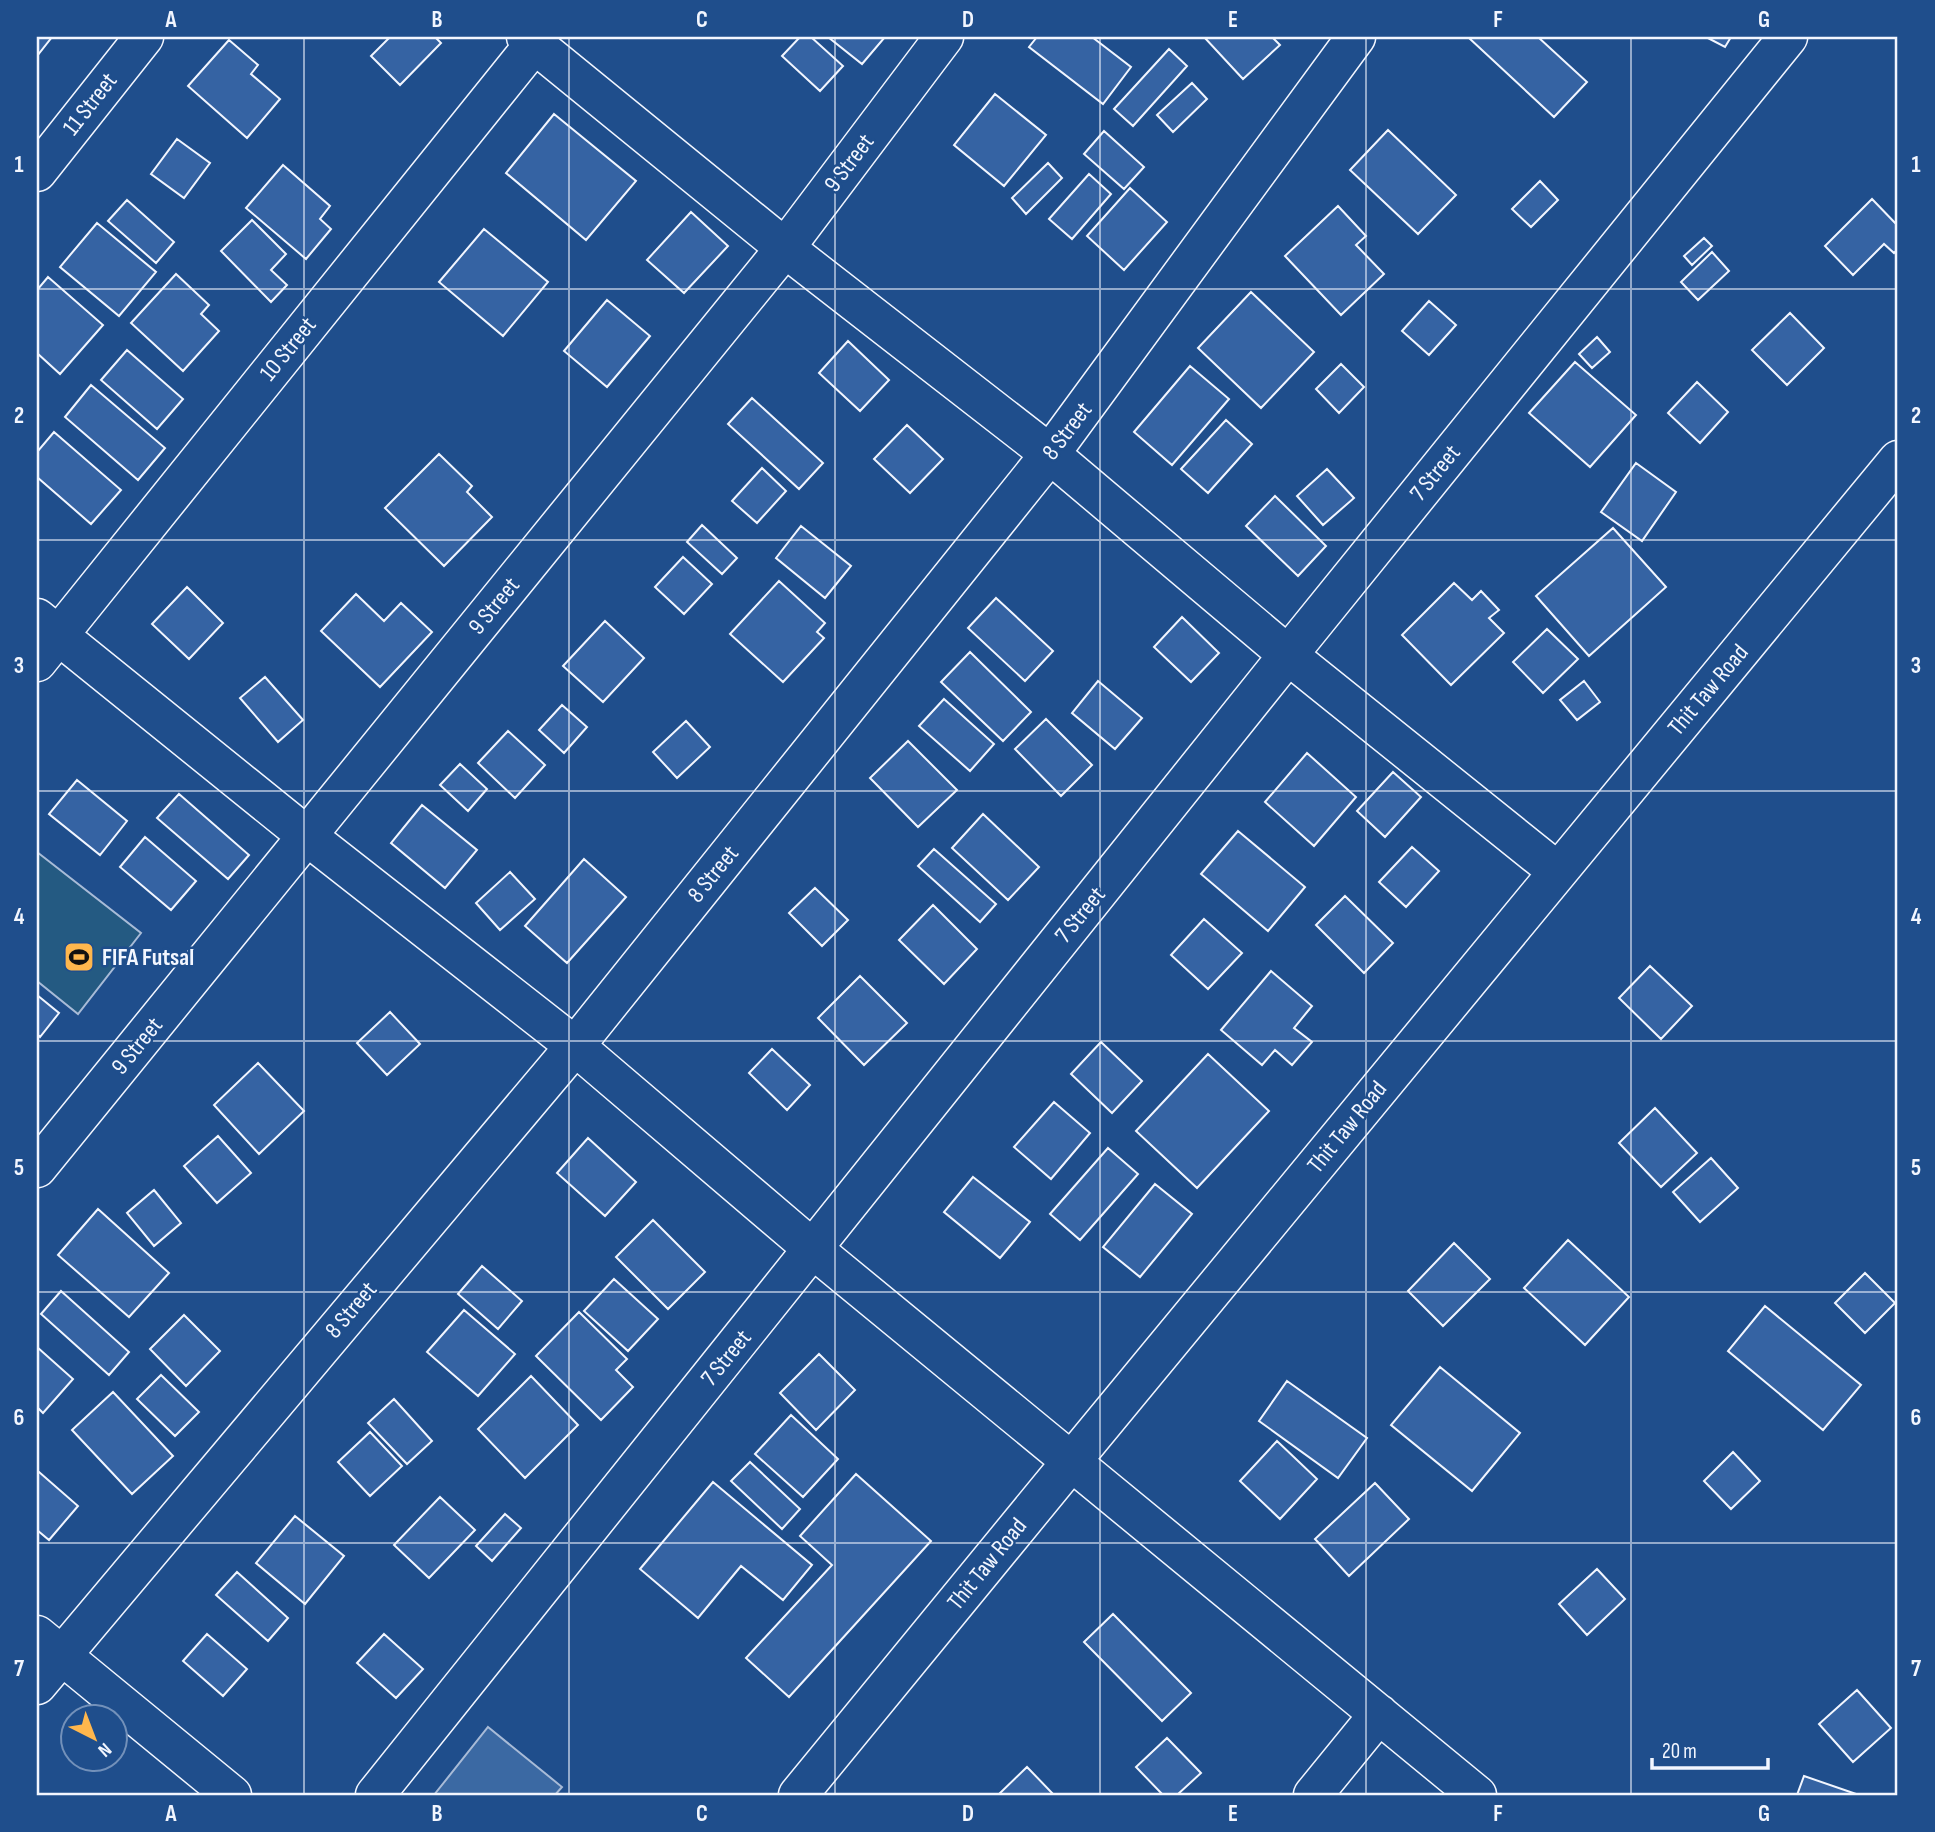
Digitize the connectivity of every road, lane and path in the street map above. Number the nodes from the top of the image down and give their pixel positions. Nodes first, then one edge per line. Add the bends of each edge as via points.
1 (144, 37) edge
2 (944, 37) edge
3 (1356, 37) edge
4 (1788, 37) edge
5 (533, 39) edge
6 (37, 172) edge
7 (785, 248) junction
8 (1050, 454) junction
9 (1898, 460) edge
10 (44, 638) edge
11 (1288, 655) junction
12 (307, 836) junction
13 (1557, 871) junction
14 (575, 1046) junction
15 (37, 1168) edge
16 (813, 1249) junction
17 (1070, 1462) junction
18 (49, 1645) edge
19 (37, 1685) edge
20 (1378, 1714) junction
21 (232, 1795) edge
22 (375, 1795) edge
23 (798, 1795) edge
24 (1313, 1795) edge
25 (1477, 1795) edge

1 - 6 street, 11 Street
2 - 7 street, 9 Street
3 - 8 street, 8 Street
4 - 11 street, 7 Street
5 - 7 street
5 - 10 street, 10 Street
7 - 8 street
7 - 12 street, 9 Street
8 - 11 street
8 - 14 street, 8 Street
9 - 13 street, Thit Taw Road
10 - 12 street
11 - 13 street
11 - 16 street, 7 Street
12 - 14 street
12 - 15 street, 9 Street
13 - 17 street, Thit Taw Road
14 - 16 street
14 - 18 street, 8 Street
16 - 17 street
16 - 22 street, 7 Street
17 - 20 street
17 - 23 street, Thit Taw Road
18 - 19 street, 8 Street
18 - 21 street
20 - 24 street
20 - 25 street

